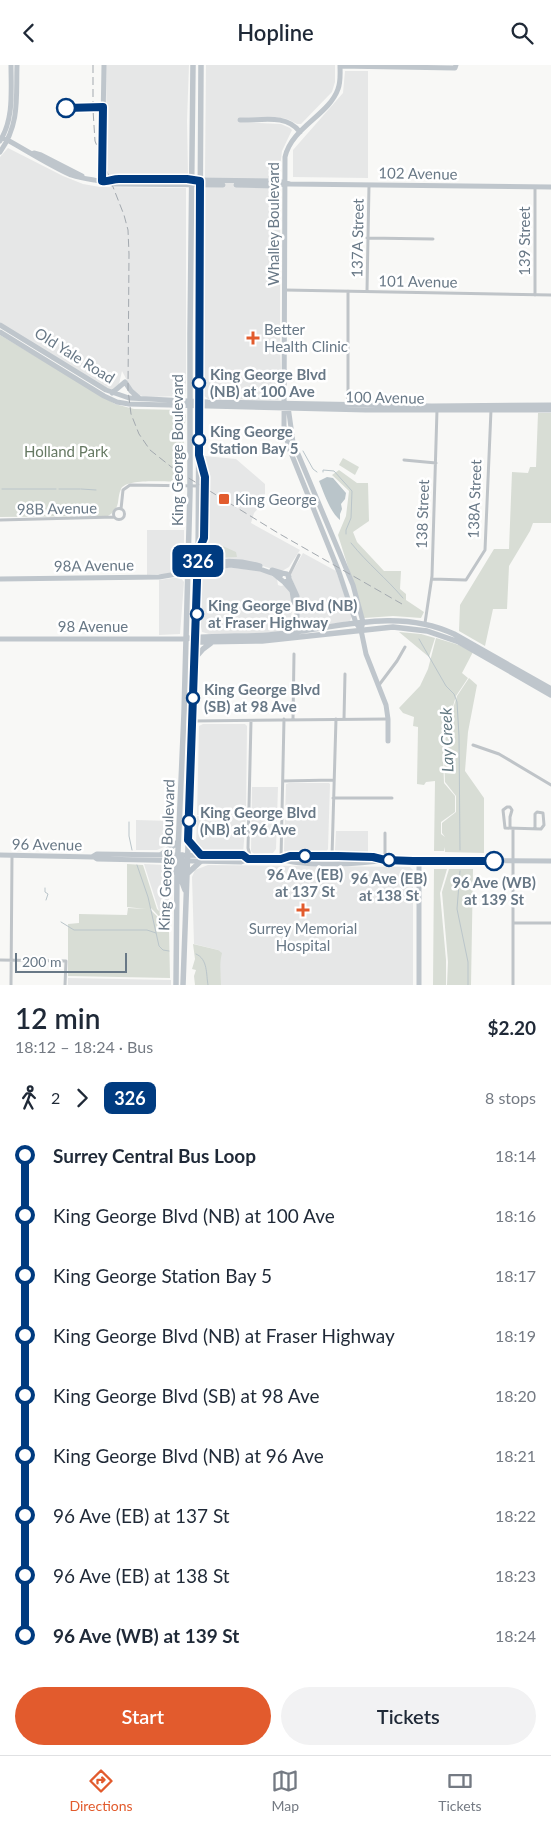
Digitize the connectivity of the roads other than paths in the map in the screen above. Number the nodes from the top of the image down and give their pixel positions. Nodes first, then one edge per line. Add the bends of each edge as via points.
1 (11, 65) edge
2 (17, 65) edge
3 (104, 65) edge
4 (193, 65) edge
5 (201, 65) edge
6 (340, 66) edge
7 (455, 67) edge
8 (240, 120) dead end
9 (300, 132) junction
10 (3, 139) edge
11 (0, 152) edge
12 (102, 181) junction
13 (191, 182) junction
14 (200, 183) junction
15 (285, 184) junction
16 (369, 185) junction
17 (535, 187) junction
18 (551, 187) edge
19 (368, 238) junction
20 (433, 239) dead end
21 (200, 276) junction
22 (190, 283) junction
23 (199, 290) junction
24 (285, 290) junction
25 (348, 291) junction
26 (367, 291) junction
27 (535, 295) junction
28 (551, 295) edge
29 (0, 325) edge
30 (0, 332) edge
31 (28, 340) junction
32 (23, 345) junction
33 (112, 393) junction
34 (139, 399) junction
35 (189, 403) junction
36 (199, 403) junction
37 (348, 404) junction
38 (551, 405) edge
39 (286, 406) junction
40 (436, 408) junction
41 (491, 410) junction
42 (551, 410) edge
43 (404, 460) dead end
44 (436, 463) junction
45 (190, 486) junction
46 (199, 486) junction
47 (120, 509) junction
48 (114, 517) junction
49 (0, 520) edge
50 (299, 555) dead end
51 (198, 569) junction
52 (187, 572) junction
53 (285, 574) junction
54 (0, 579) edge
55 (432, 579) junction
56 (360, 623) junction
57 (425, 623) junction
58 (361, 630) junction
59 (296, 634) junction
60 (0, 639) edge
61 (185, 639) junction
62 (196, 640) junction
63 (212, 643) junction
64 (404, 647) dead end
65 (294, 653) dead end
66 (195, 659) junction
67 (345, 674) dead end
68 (378, 686) junction
69 (551, 689) edge
70 (551, 695) edge
71 (284, 719) junction
72 (293, 719) junction
73 (336, 719) junction
74 (344, 719) junction
75 (388, 719) junction
76 (193, 721) junction
77 (251, 721) junction
78 (388, 741) dead end
79 (473, 745) dead end
80 (334, 780) junction
81 (282, 781) junction
82 (551, 785) edge
83 (333, 798) junction
84 (392, 798) dead end
85 (512, 829) junction
86 (535, 829) junction
87 (385, 833) dead end
88 (188, 840) junction
89 (178, 842) junction
90 (248, 848) junction
91 (0, 855) edge
92 (12, 856) junction
93 (332, 856) junction
94 (163, 857) junction
95 (373, 857) junction
96 (182, 858) junction
97 (201, 858) junction
98 (247, 858) junction
99 (281, 859) junction
100 (385, 860) junction
101 (419, 861) junction
102 (513, 861) junction
103 (551, 861) edge
104 (329, 863) junction
105 (177, 874) junction
106 (186, 874) junction
107 (186, 892) junction
108 (514, 923) junction
109 (551, 923) edge
110 (0, 960) edge
111 (12, 960) junction
112 (11, 985) edge
113 (65, 985) edge
114 (176, 985) edge
115 (183, 985) edge
116 (419, 985) edge
117 (514, 985) edge

1 - 10 main road via 10,113
2 - 10 main road via 16,118
3 - 12 main road
4 - 13 main road, King George Boulevard
5 - 14 main road, King George Boulevard
6 - 7 main road
6 - 9 main road, Whalley Boulevard via 339,88 334,97
8 - 9 main road via 266,120 288,125
9 - 15 main road, Whalley Boulevard via 286,152
10 - 11 main road
10 - 12 main road, 102 Avenue via 82,177
12 - 13 main road, 102 Avenue via 112,184
13 - 14 main road, 102 Avenue
13 - 22 main road, King George Boulevard
14 - 15 main road, 102 Avenue
14 - 21 main road, King George Boulevard
15 - 16 main road, 102 Avenue
15 - 24 main road, Whalley Boulevard
16 - 17 main road, 102 Avenue
16 - 19 street, 137A Street
17 - 18 main road, 102 Avenue
17 - 27 street, 139 Street
19 - 20 street
19 - 26 street, 137A Street
21 - 22 main road
21 - 23 main road, King George Boulevard
22 - 23 main road
22 - 35 main road, King George Boulevard
23 - 36 main road, King George Boulevard
24 - 25 street, 101 Avenue
24 - 39 main road, Whalley Boulevard
25 - 26 street, 101 Avenue
25 - 37 street, 137A Street
26 - 27 street, 101 Avenue
27 - 28 street, 101 Avenue
29 - 31 main road, Old Yale Road
30 - 32 main road, Old Yale Road
31 - 32 main road
31 - 33 main road, Old Yale Road
32 - 35 main road, Old Yale Road via 117,402 135,405
33 - 34 main road, Old Yale Road
33 - 34 main road via 125,383
34 - 35 main road, Old Yale Road
35 - 36 main road, 100 Avenue
35 - 45 main road, King George Boulevard
36 - 39 main road, 100 Avenue
36 - 46 main road, King George Boulevard
37 - 39 main road, 100 Avenue
37 - 40 main road, 100 Avenue
38 - 40 main road, 100 Avenue
39 - 40 main road, 100 Avenue
39 - 56 main road, Whalley Boulevard via 293,442 350,577
40 - 41 main road, 100 Avenue
40 - 44 street, 138 Street
41 - 42 main road, 100 Avenue
41 - 55 street, 138A Street via 484,550 466,580
43 - 44 street
44 - 55 street, 138 Street
45 - 46 street
45 - 47 street via 128,485 123,491
45 - 52 main road, King George Boulevard
46 - 51 main road, King George Boulevard
47 - 48 street via 115,510
47 - 48 street via 124,513 123,518
48 - 49 street, 98B Avenue
50 - 53 street
51 - 52 main road, 98A Avenue
51 - 53 main road, 98A Avenue via 238,565
51 - 62 main road, King George Boulevard
52 - 54 main road, 98A Avenue via 160,577
52 - 61 main road, King George Boulevard
53 - 59 main road via 297,594
53 - 59 main road via 288,581 284,582 293,595
55 - 57 street, 138 Street
56 - 57 main road via 397,620
56 - 58 main road
56 - 59 main road
57 - 69 main road via 466,640
58 - 59 main road
58 - 68 main road via 369,665
58 - 70 main road via 401,627 445,636
59 - 62 main road
59 - 63 main road via 262,641
60 - 61 main road, 98 Avenue
61 - 62 main road
61 - 89 main road, King George Boulevard
62 - 63 main road
62 - 66 main road, King George Boulevard
63 - 66 main road
64 - 68 street
65 - 72 street
66 - 76 main road, King George Boulevard
67 - 74 street
68 - 75 main road
71 - 72 street
71 - 77 street
71 - 81 street
72 - 73 street
73 - 74 street
73 - 80 street
74 - 75 street
75 - 78 main road
76 - 77 street
76 - 88 main road, King George Boulevard
77 - 90 street
79 - 82 street via 500,755
80 - 81 street
80 - 83 street
81 - 99 street
83 - 84 street
83 - 93 street
85 - 85 street via 512,810 507,807 503,810 503,825
85 - 86 street
85 - 102 street
86 - 86 street via 544,825 543,813 535,814
87 - 100 street
88 - 96 main road, King George Boulevard
88 - 97 main road
89 - 94 main road
89 - 96 main road, King George Boulevard
90 - 98 street
90 - 98 street
91 - 92 main road, 96 Avenue
92 - 94 main road, 96 Avenue via 94,857 97,854
92 - 111 street
93 - 95 main road, 96 Avenue
93 - 99 main road, 96 Avenue
94 - 96 main road, 96 Avenue
94 - 105 main road
95 - 100 main road, 96 Avenue
95 - 104 main road via 367,860 331,860
96 - 97 main road, 96 Avenue
96 - 105 main road, King George Boulevard
96 - 106 main road, King George Boulevard
96 - 107 main road via 182,882
97 - 98 main road, 96 Avenue
97 - 106 main road
98 - 99 main road, 96 Avenue
99 - 104 main road, 96 Avenue via 290,863
100 - 101 main road, 96 Avenue
100 - 104 main road, 96 Avenue
101 - 102 main road, 96 Avenue
101 - 116 main road
102 - 103 main road, 96 Avenue
102 - 108 street
105 - 114 main road, King George Boulevard
106 - 107 main road, King George Boulevard
107 - 115 main road, King George Boulevard
108 - 109 street
108 - 117 street
110 - 111 street
111 - 112 street
111 - 113 street via 66,961

